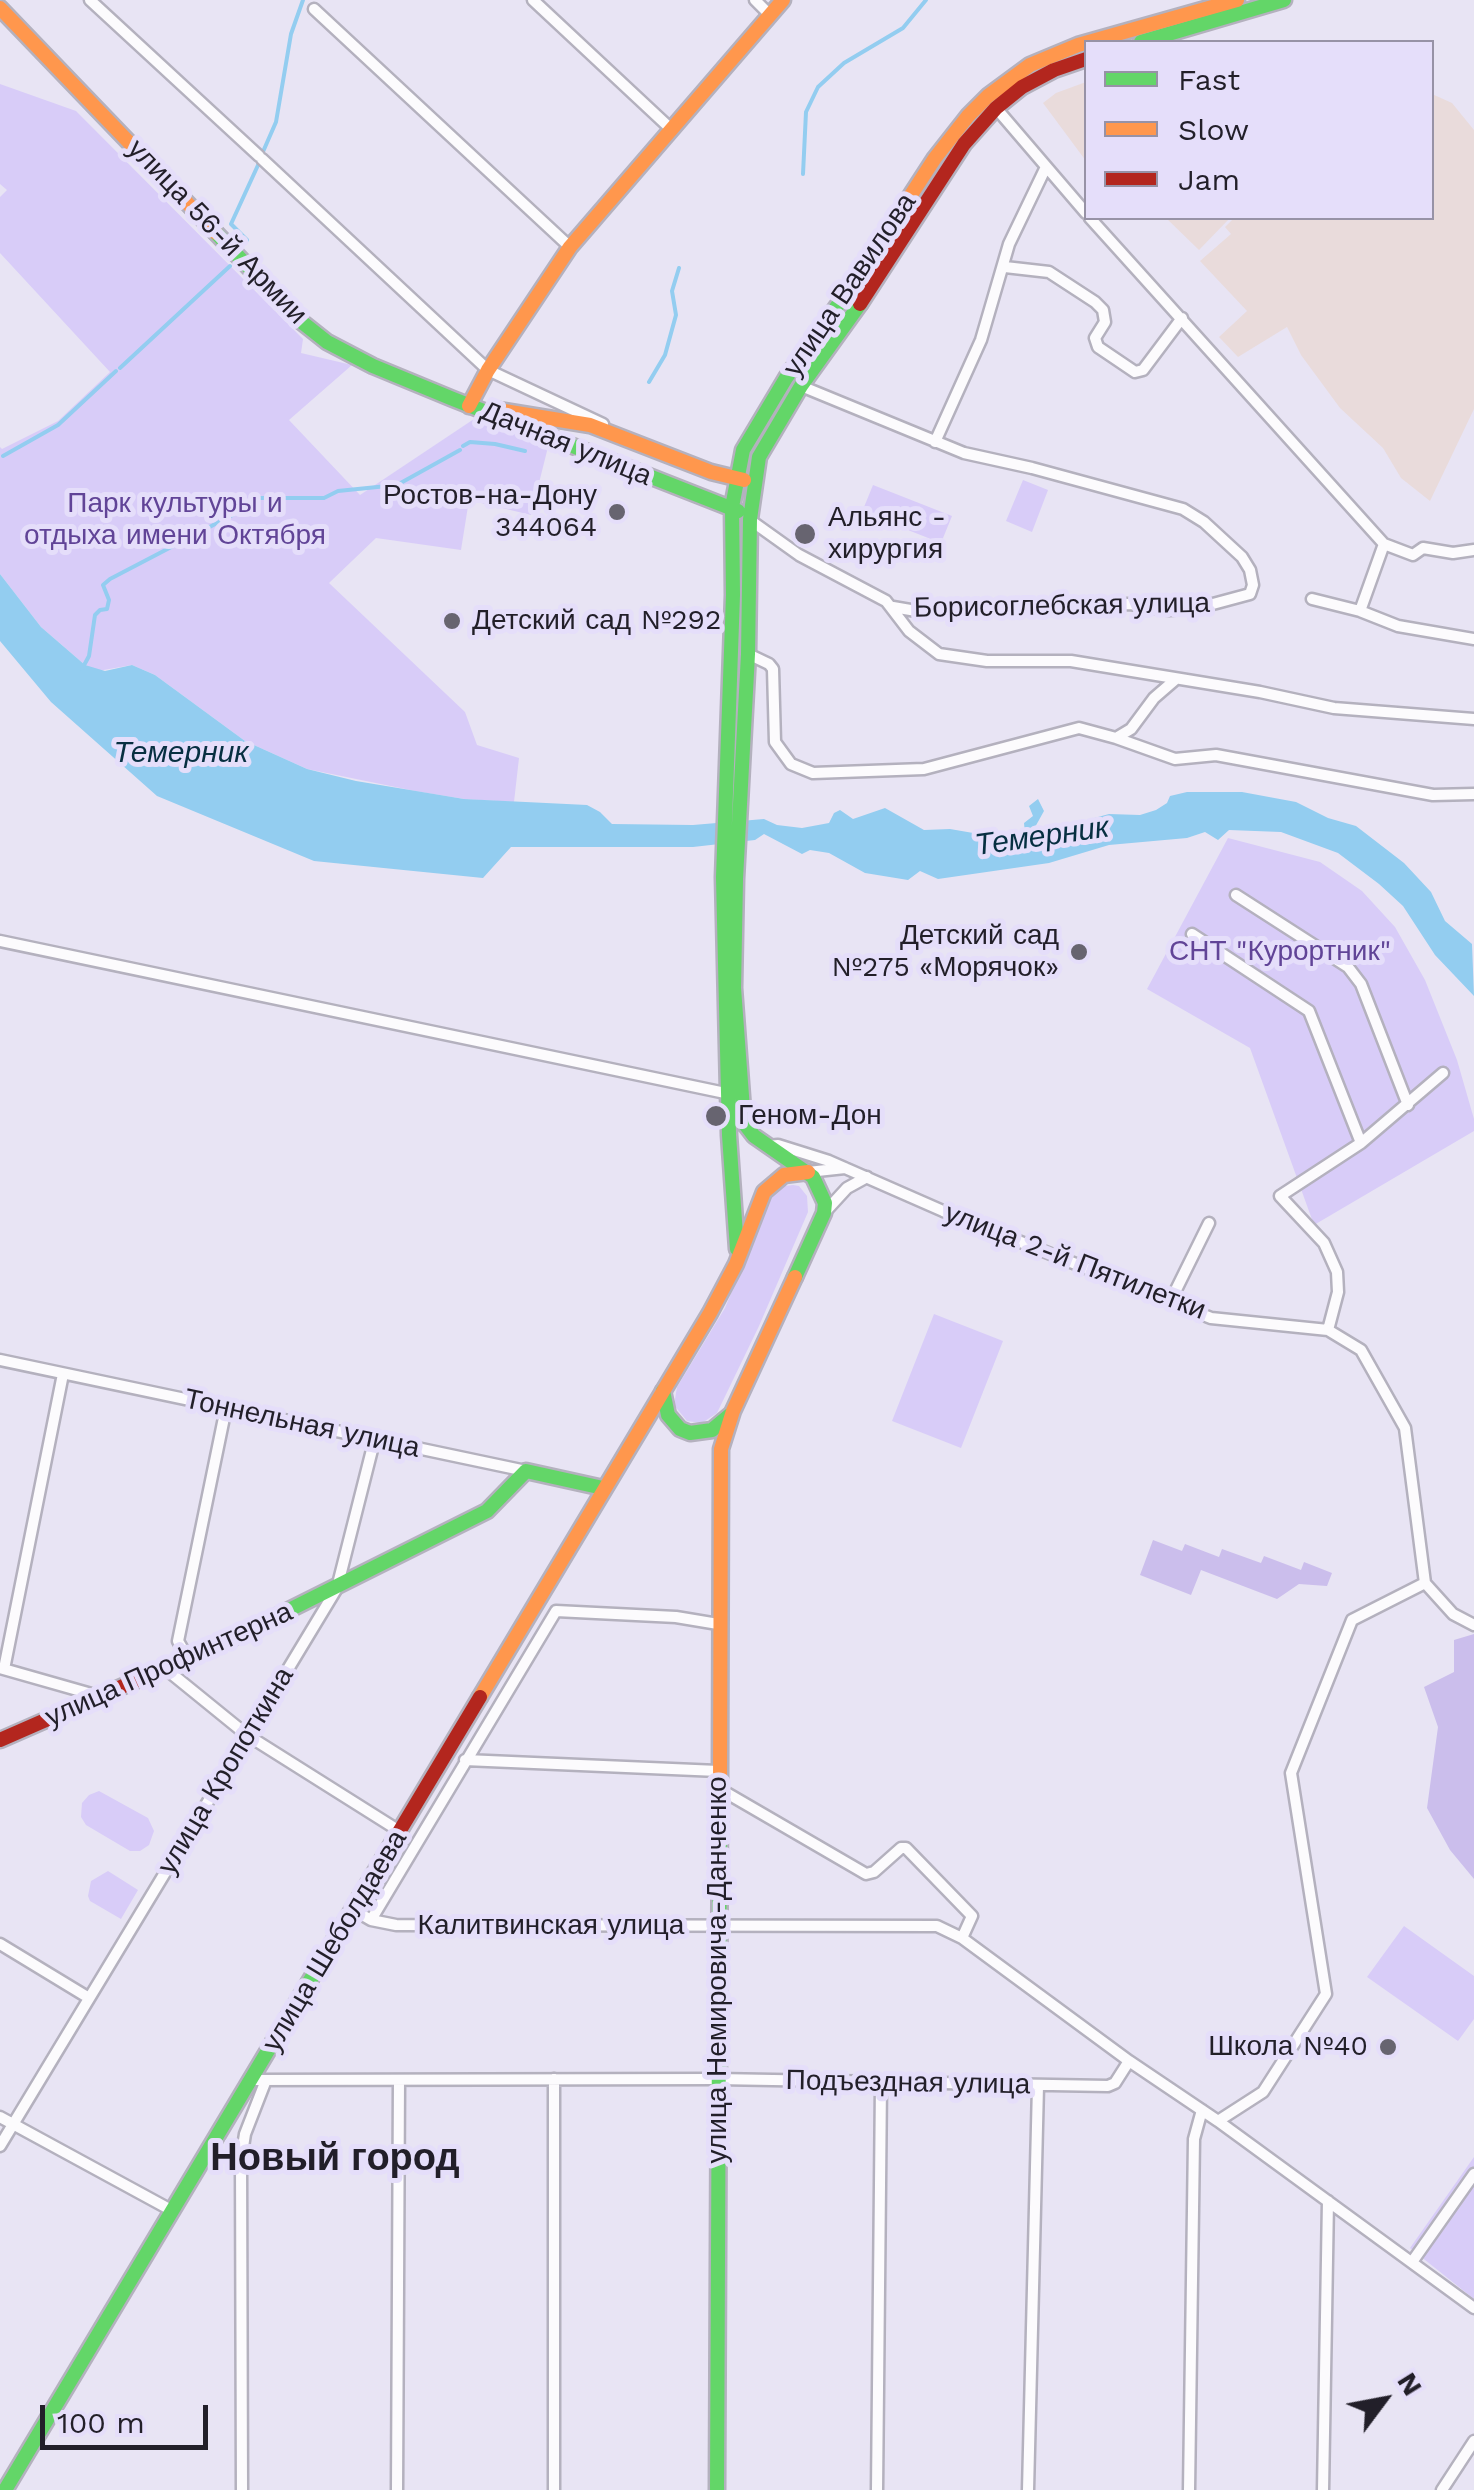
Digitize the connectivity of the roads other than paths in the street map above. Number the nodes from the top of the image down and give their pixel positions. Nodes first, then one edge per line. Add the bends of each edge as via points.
1 (90, 0) edge
2 (532, 0) edge
3 (755, 0) edge
4 (782, 0) edge
5 (1284, 0) edge
6 (1229, 1) edge
7 (0, 8) edge
8 (314, 10) dead end
9 (771, 16) junction
10 (1213, 20) junction
11 (1095, 40) edge
12 (1148, 40) edge
13 (1084, 43) edge
14 (1084, 60) edge
15 (996, 108) junction
16 (671, 128) junction
17 (1046, 168) junction
18 (1084, 211) edge
19 (1092, 220) edge
20 (570, 247) junction
21 (1005, 267) junction
22 (1182, 318) junction
23 (488, 370) junction
24 (800, 386) junction
25 (469, 406) junction
26 (619, 436) junction
27 (935, 442) junction
28 (666, 456) junction
29 (610, 462) junction
30 (736, 478) junction
31 (754, 483) junction
32 (732, 507) junction
33 (750, 519) junction
34 (1384, 544) junction
35 (1474, 550) edge
36 (1312, 599) dead end
37 (894, 607) junction
38 (1360, 610) junction
39 (1474, 638) edge
40 (748, 654) junction
41 (1176, 679) junction
42 (1474, 719) edge
43 (1116, 738) junction
44 (736, 758) junction
45 (1474, 794) edge
46 (1236, 894) dead end
47 (1192, 934) dead end
48 (0, 941) edge
49 (1443, 1073) dead end
50 (734, 1101) junction
51 (1408, 1105) junction
52 (1361, 1143) junction
53 (768, 1147) junction
54 (846, 1168) junction
55 (808, 1172) junction
56 (867, 1178) junction
57 (824, 1212) junction
58 (1209, 1223) dead end
59 (738, 1258) junction
60 (1170, 1302) junction
61 (1328, 1330) junction
62 (0, 1360) edge
63 (63, 1374) junction
64 (663, 1391) junction
65 (226, 1408) junction
66 (733, 1411) junction
67 (375, 1438) junction
68 (526, 1471) junction
69 (603, 1488) junction
70 (1425, 1584) junction
71 (337, 1588) junction
72 (718, 1624) junction
73 (1474, 1625) edge
74 (189, 1660) junction
75 (2, 1668) edge
76 (167, 1670) junction
77 (102, 1698) junction
78 (247, 1735) junction
79 (0, 1740) edge
80 (465, 1760) junction
81 (718, 1771) junction
82 (718, 1788) junction
83 (401, 1832) junction
84 (354, 1910) junction
85 (371, 1920) junction
86 (718, 1927) junction
87 (962, 1938) junction
88 (0, 1944) edge
89 (89, 1998) junction
90 (1129, 2062) junction
91 (554, 2079) junction
92 (717, 2079) junction
93 (258, 2080) junction
94 (400, 2080) junction
95 (882, 2083) junction
96 (1038, 2086) junction
97 (1202, 2110) junction
98 (0, 2117) edge
99 (1218, 2120) junction
100 (12, 2125) junction
101 (0, 2146) edge
102 (1474, 2174) edge
103 (1328, 2200) junction
104 (171, 2210) junction
105 (1412, 2262) junction
106 (1474, 2308) edge
107 (1474, 2441) edge
108 (5, 2490) edge
109 (242, 2490) edge
110 (397, 2490) edge
111 (554, 2490) edge
112 (717, 2490) edge
113 (877, 2490) edge
114 (1028, 2490) edge
115 (1189, 2490) edge
116 (1323, 2490) edge
117 (1442, 2490) edge

1 - 23 street, Дачная улица
2 - 16 street
3 - 9 street
4 - 9 main road
5 - 10 main road
6 - 10 main road
6 - 11 main road, улица Вавилова
7 - 25 main road, улица 56-й Армии via 298,318 343,352
8 - 20 street
9 - 16 main road
10 - 12 main road
13 - 30 main road, улица Вавилова via 1030,65 968,116 753,429
14 - 15 main road, улица Вавилова via 1022,87
15 - 17 street
15 - 24 main road, улица Вавилова via 956,155 888,265
16 - 20 main road
17 - 18 street
17 - 21 street via 1009,244
19 - 22 street
20 - 23 main road
21 - 22 street via 1049,272 1096,302 1105,322 1095,338 1098,347 1135,372 1144,370
21 - 27 street
22 - 34 street
23 - 25 main road
23 - 26 street, Дачная улица
24 - 27 street, Борисоглебская улица
24 - 31 main road, улица Вавилова via 760,456
25 - 26 main road, Дачная улица
25 - 29 main road, Дачная улица
26 - 28 main road, Дачная улица
27 - 37 street, Борисоглебская улица via 1182,508 1242,557 1250,570 1250,594 1169,610 1130,604 922,612
28 - 29 main road
28 - 30 main road, Дачная улица
29 - 32 main road, Дачная улица
30 - 31 main road, Дачная улица
30 - 32 main road, улица Вавилова
31 - 33 main road, улица Вавилова
32 - 33 main road, Дачная улица
32 - 44 main road, улица Вавилова
33 - 37 street via 799,555
33 - 40 main road, улица Вавилова
34 - 35 street via 1413,555 1422,548
34 - 38 street
36 - 38 street
37 - 41 street via 909,631 939,654 986,662 1071,661
38 - 39 street via 1398,626
40 - 43 street via 773,669 775,742 791,764 814,773 924,769 1080,728
40 - 44 main road, улица Вавилова
41 - 42 street via 1334,708
41 - 43 street
43 - 45 street via 1175,759 1216,754 1433,795
44 - 50 main road via 724,986
46 - 51 street via 1348,967 1362,984
47 - 52 street via 1308,1011
48 - 50 street
49 - 51 street
50 - 53 main road via 744,1123
50 - 59 main road
51 - 52 street
52 - 61 street via 1280,1196 1324,1243 1337,1272
53 - 54 street, улица 2-й Пятилетки via 778,1144
53 - 55 main road
54 - 55 street
54 - 56 street, улица 2-й Пятилетки
55 - 57 main road via 823,1194
55 - 59 main road, улица Шеболдаева via 771,1183
56 - 57 street
56 - 60 street, улица 2-й Пятилетки
57 - 66 main road, улица Немировича-Данченко
58 - 60 street
59 - 64 main road, улица Шеболдаева
60 - 61 street, улица 2-й Пятилетки via 1211,1318
61 - 70 street via 1360,1350 1405,1428
62 - 63 street, Тоннельная улица
63 - 65 street, Тоннельная улица
63 - 75 street
64 - 66 main road via 668,1415 690,1432 717,1428
64 - 69 main road, улица Шеболдаева
65 - 67 street, Тоннельная улица
65 - 74 street via 178,1641
66 - 72 main road, улица Немировича-Данченко via 721,1450
67 - 68 street, Тоннельная улица
67 - 71 street, улица Кропоткина
68 - 69 main road, Тоннельная улица
68 - 71 main road via 487,1511
69 - 83 main road, улица Шеболдаева
70 - 73 street via 1453,1614
70 - 99 street via 1352,1620 1290,1773 1326,1994 1263,2092
71 - 74 main road, улица Профинтерна
71 - 78 street, улица Кропоткина
72 - 80 street via 556,1611
72 - 81 main road, улица Немировича-Данченко
74 - 76 main road, улица Профинтерна
75 - 77 street
76 - 77 main road, улица Профинтерна
76 - 78 street
77 - 79 main road, улица Профинтерна
78 - 83 street
78 - 89 street, улица Кропоткина
80 - 81 street
80 - 85 street
81 - 82 main road, улица Немировича-Данченко
82 - 86 main road, улица Немировича-Данченко
82 - 87 street via 866,1874 906,1848 972,1916
83 - 84 main road, улица Шеболдаева
84 - 85 street, Калитвинская улица
84 - 93 main road, улица Шеболдаева
85 - 86 street, Калитвинская улица
86 - 87 street, Калитвинская улица via 937,1926
86 - 92 main road, улица Немировича-Данченко
87 - 90 street, Калитвинская улица
88 - 89 street
89 - 100 street, улица Кропоткина
90 - 96 street, Подъездная улица via 1108,2086
90 - 97 street
91 - 92 street, Подъездная улица
91 - 94 street, Подъездная улица
91 - 111 street
92 - 95 street, Подъездная улица
92 - 112 main road, улица Немировича-Данченко
93 - 94 street, Подъездная улица
93 - 104 main road, улица Шеболдаева
93 - 109 street via 241,2160
94 - 110 street
95 - 96 street, Подъездная улица
95 - 113 street
96 - 114 street
97 - 99 street
97 - 115 street via 1194,2140
98 - 100 street
99 - 103 street
100 - 101 street, улица Кропоткина
100 - 104 street
102 - 105 street
103 - 105 street
103 - 116 street
104 - 108 main road, улица Шеболдаева
105 - 106 street
107 - 117 street

